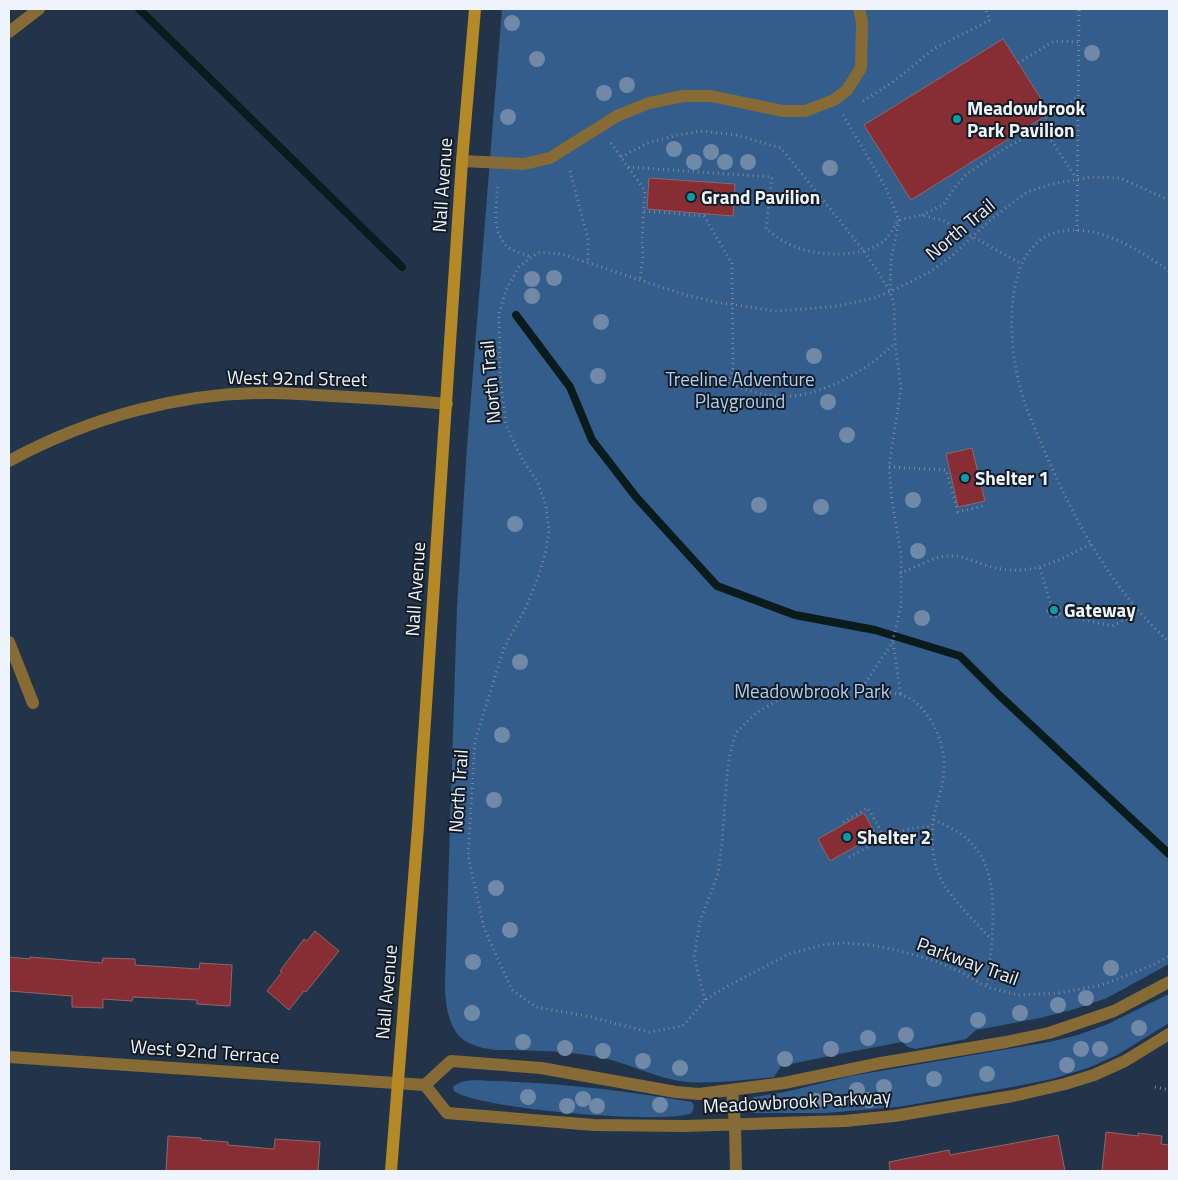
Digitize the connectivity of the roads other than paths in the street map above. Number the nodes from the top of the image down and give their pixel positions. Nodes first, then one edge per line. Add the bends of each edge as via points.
1 (39, 9) edge
2 (475, 9) edge
3 (859, 9) edge
4 (9, 32) edge
5 (462, 161) junction
6 (446, 404) junction
7 (9, 462) edge
8 (9, 642) edge
9 (32, 703) dead end
10 (1169, 982) edge
11 (1169, 1034) edge
12 (9, 1057) edge
13 (398, 1083) junction
14 (425, 1084) junction
15 (732, 1090) junction
16 (735, 1124) junction
17 (391, 1171) edge
18 (736, 1171) edge

1 - 4 street
2 - 5 main road, Nall Avenue
3 - 5 street via 862,68 847,90 834,100 805,111 783,111 711,96 683,96 649,103 617,116 550,158 524,164
5 - 6 main road, Nall Avenue
6 - 7 street, West 92nd Street via 271,393 219,396 150,407 91,423
6 - 13 main road, Nall Avenue
8 - 9 street
10 - 15 street, Meadowbrook Parkway via 1114,1010 1049,1033
11 - 16 street, Meadowbrook Parkway via 1125,1061 1094,1074 1013,1096 885,1117
12 - 13 street, West 92nd Terrace
13 - 14 street
13 - 17 main road, Nall Avenue
14 - 15 street, Meadowbrook Parkway via 451,1061 541,1068 676,1092 699,1094
14 - 16 street, Meadowbrook Parkway via 447,1113 594,1124
15 - 16 street
16 - 18 street

